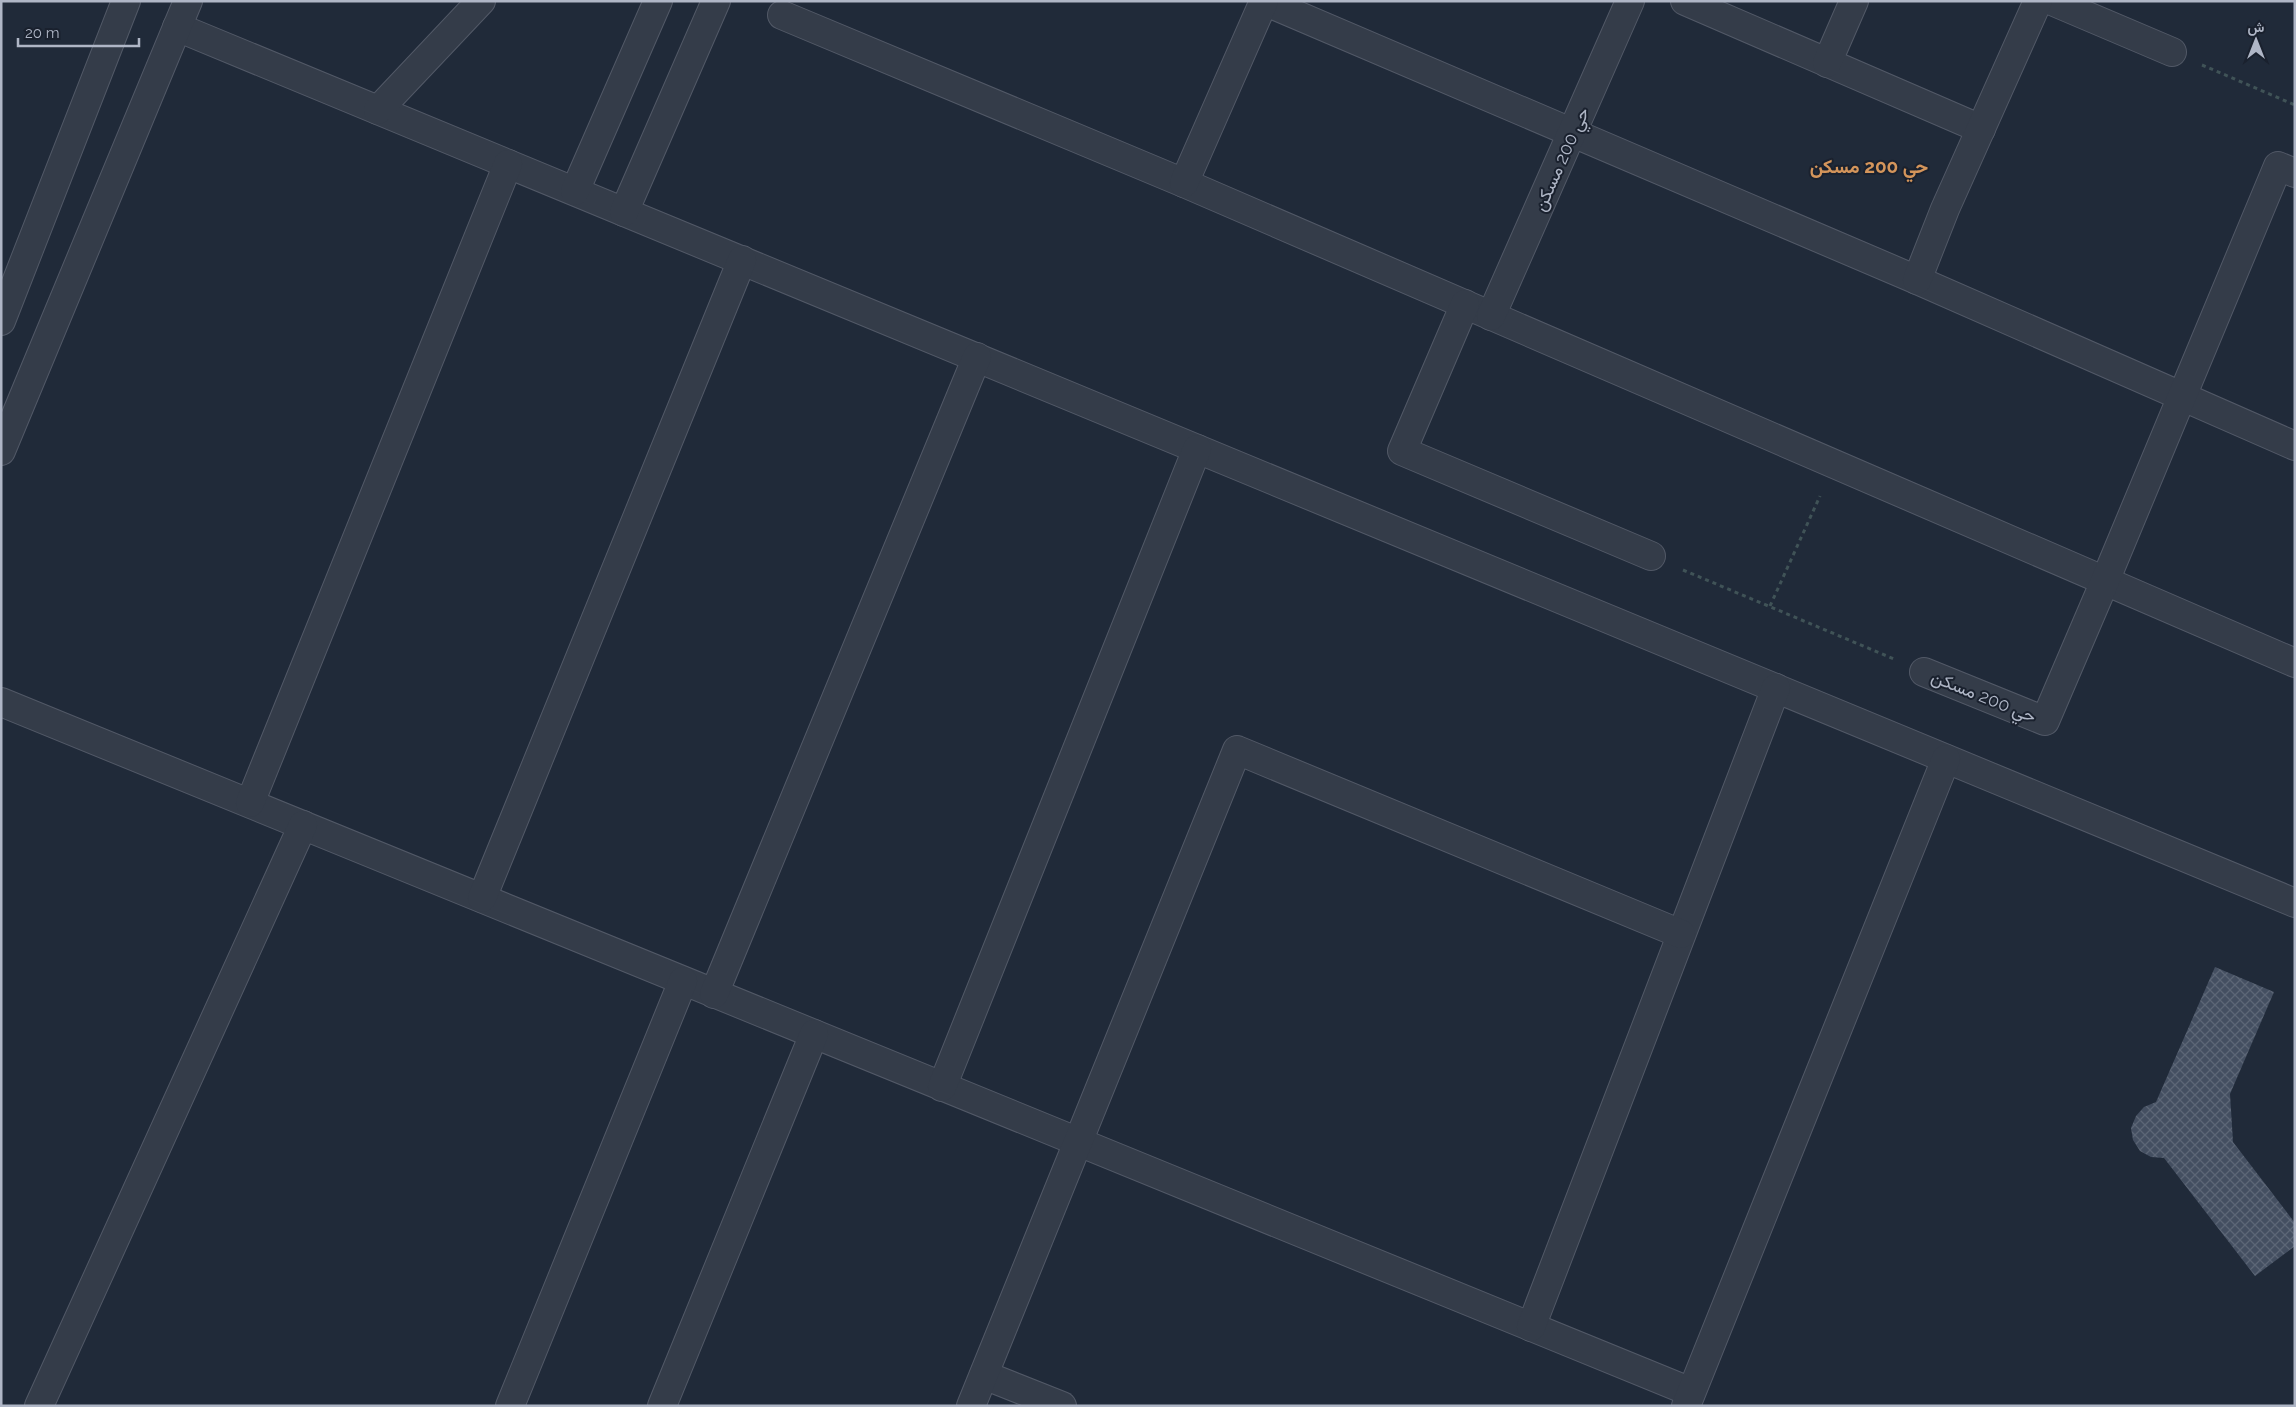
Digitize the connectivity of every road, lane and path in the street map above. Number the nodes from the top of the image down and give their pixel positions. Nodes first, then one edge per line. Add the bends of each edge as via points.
1 (126, 1) edge
2 (188, 1) edge
3 (481, 1) edge
4 (658, 1) edge
5 (716, 1) edge
6 (1264, 1) edge
7 (1630, 1) edge
8 (1685, 1) edge
9 (1854, 1) edge
10 (2038, 1) edge
11 (2052, 1) edge
12 (782, 15) dead end
13 (178, 27) junction
14 (2172, 52) joint
15 (1827, 63) junction
16 (2295, 105) edge
17 (378, 110) junction
18 (1981, 129) junction
19 (1571, 134) junction
20 (508, 164) junction
21 (2295, 173) edge
22 (1184, 183) junction
23 (575, 191) junction
24 (624, 212) junction
25 (742, 260) junction
26 (1917, 280) junction
27 (7, 288) edge
28 (1465, 304) junction
29 (1491, 316) junction
30 (1, 321) edge
31 (976, 357) junction
32 (2181, 398) junction
33 (2295, 446) edge
34 (1197, 449) junction
35 (1, 451) edge
36 (1835, 464) junction
37 (1651, 556) joint
38 (2105, 581) junction
39 (1770, 606) junction
40 (2295, 663) edge
41 (1924, 672) joint
42 (1776, 688) junction
43 (1, 702) edge
44 (1946, 759) junction
45 (250, 803) junction
46 (303, 825) junction
47 (482, 898) junction
48 (2295, 903) edge
49 (1681, 934) junction
50 (684, 981) junction
51 (714, 994) junction
52 (814, 1034) junction
53 (942, 1087) junction
54 (1079, 1142) junction
55 (1531, 1327) junction
56 (984, 1375) junction
57 (1688, 1399) edge
58 (39, 1406) edge
59 (510, 1406) edge
60 (662, 1406) edge
61 (972, 1406) edge
62 (1062, 1406) edge

1 - 27 street
2 - 13 street
3 - 17 street
4 - 23 street
5 - 24 street
6 - 19 street
6 - 22 street
7 - 19 street, حي 200 مسكن
8 - 15 street
9 - 15 street
10 - 18 street
11 - 14 street
12 - 22 street
13 - 17 street
13 - 35 street
14 - 16 path
15 - 18 street
17 - 20 street
18 - 26 street
19 - 26 street
19 - 29 street, حي 200 مسكن
20 - 23 street
20 - 45 street
21 - 32 street via 2278,166
22 - 28 street
23 - 24 street
24 - 25 street
25 - 31 street
25 - 47 street
26 - 32 street
27 - 30 street
28 - 29 street
28 - 37 street via 1402,450
29 - 36 street
31 - 34 street
31 - 51 street
32 - 33 street
32 - 38 street
34 - 42 street
34 - 53 street
36 - 38 street
36 - 39 path
37 - 39 path
38 - 40 street
38 - 41 street, حي 200 مسكن via 2044,721
39 - 41 path
42 - 44 street
42 - 49 street
43 - 45 street
44 - 48 street
44 - 57 street
45 - 46 street
46 - 47 street
46 - 58 street
47 - 50 street
49 - 54 street via 1237,750
49 - 55 street
50 - 51 street
50 - 59 street
51 - 52 street
52 - 53 street
52 - 60 street
53 - 54 street
54 - 55 street
54 - 56 street
55 - 57 street
56 - 61 street
56 - 62 street

